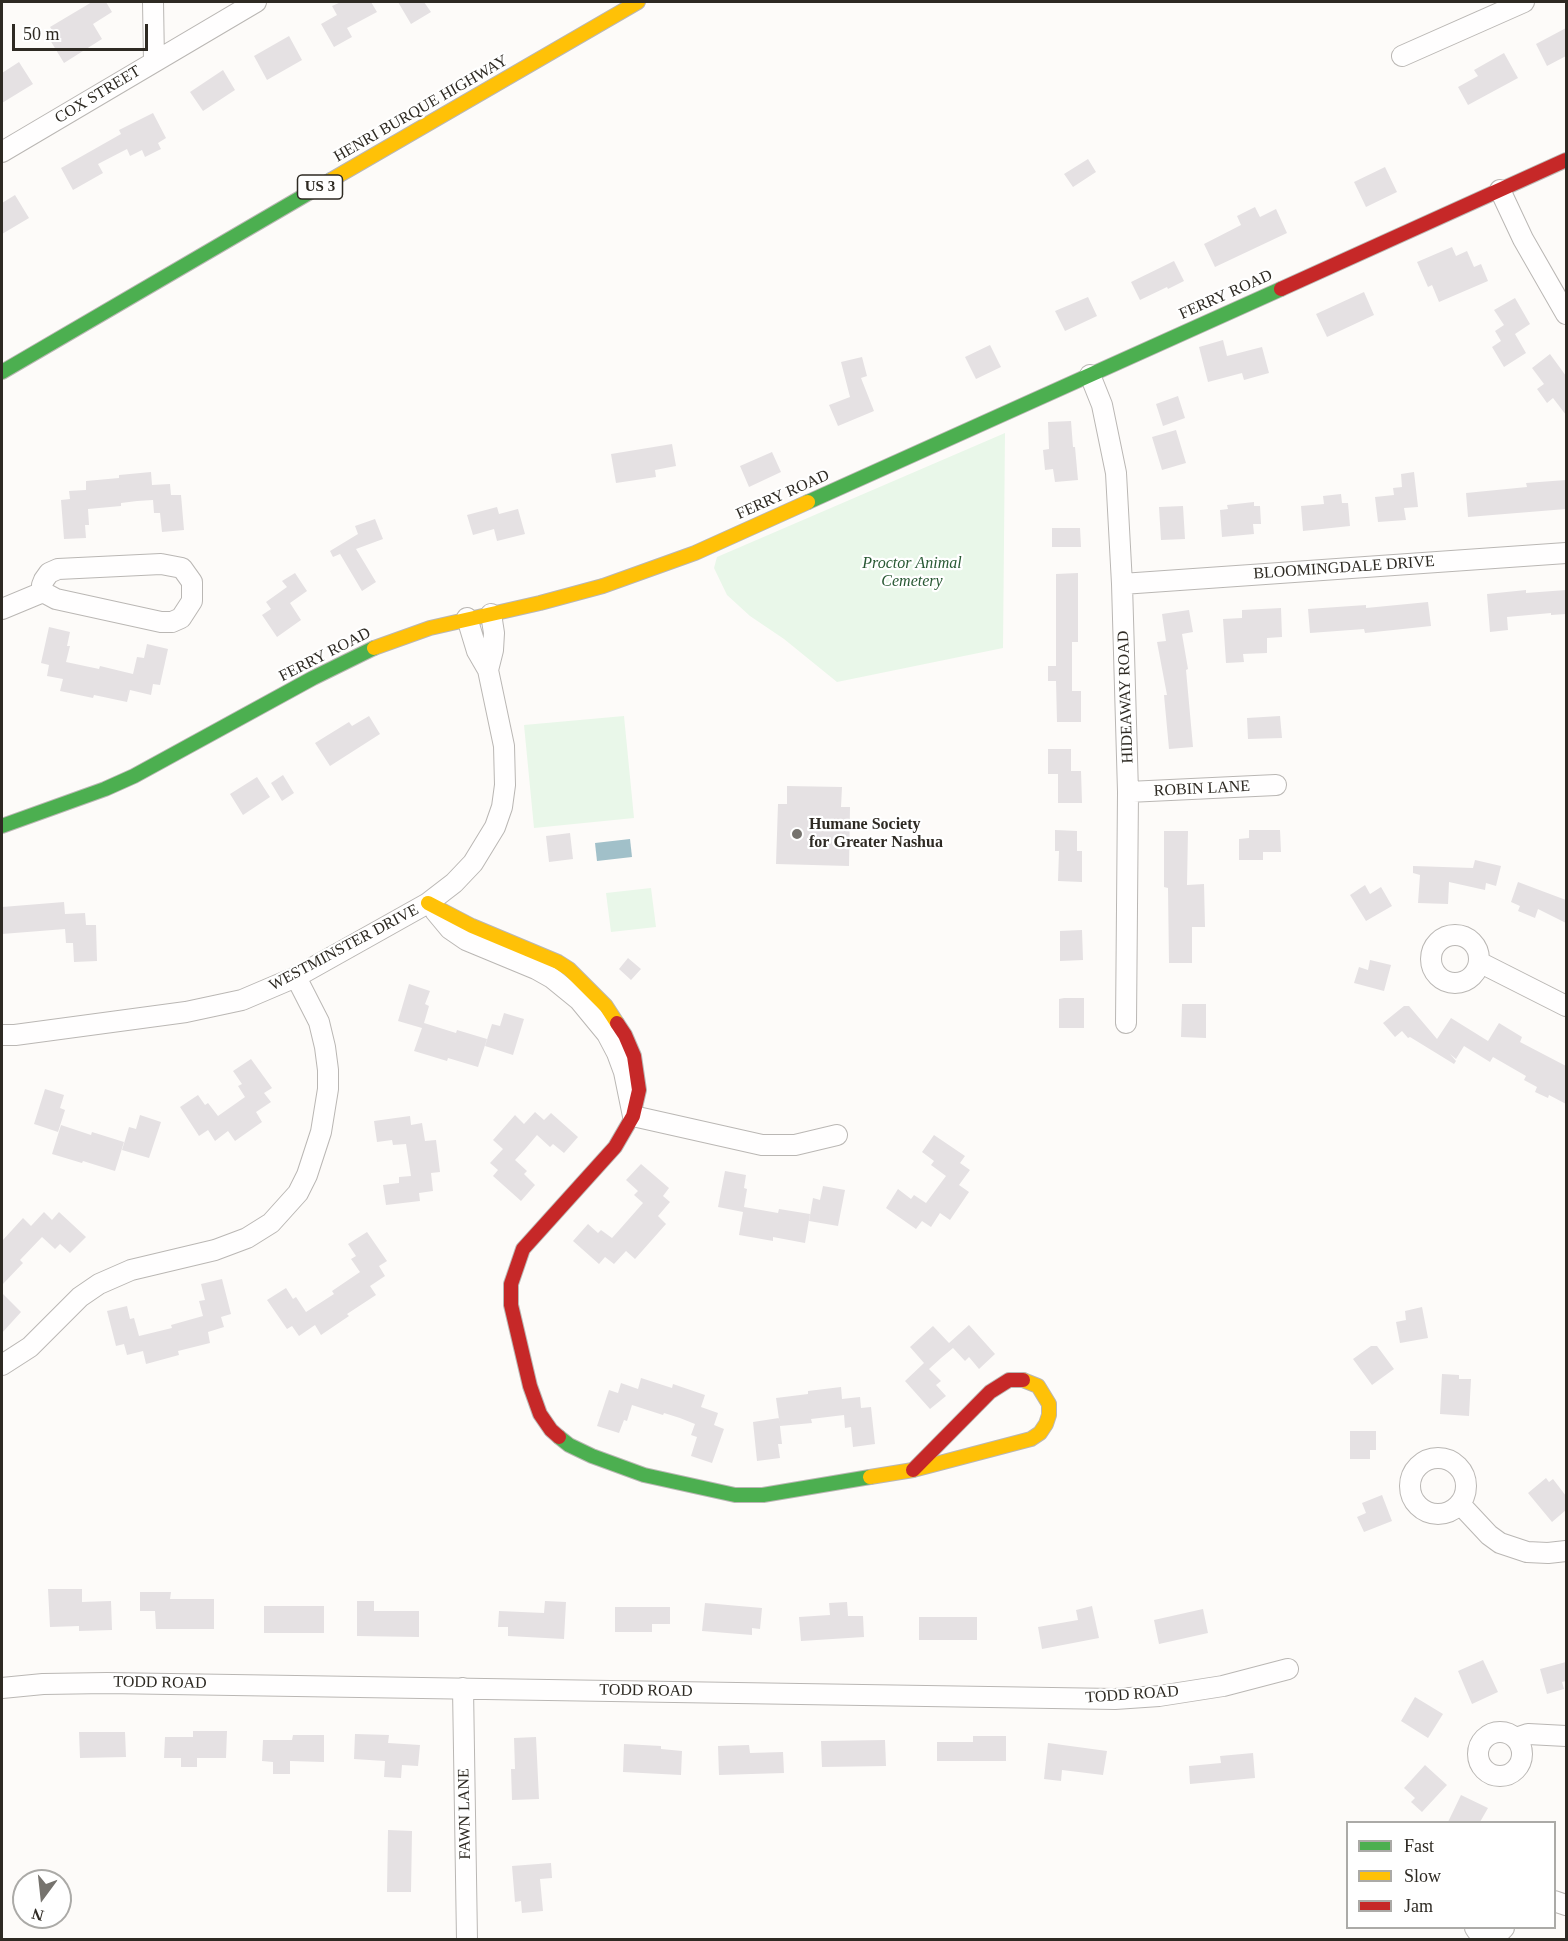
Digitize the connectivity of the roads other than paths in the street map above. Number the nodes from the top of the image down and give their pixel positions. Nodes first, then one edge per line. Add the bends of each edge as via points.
1 (153, 2) edge
2 (256, 2) edge
3 (638, 2) edge
4 (1524, 2) edge
5 (1402, 56) dead end
6 (154, 61) junction
7 (2, 152) edge
8 (1566, 160) edge
9 (1500, 190) junction
10 (1566, 314) edge
11 (2, 372) edge
12 (1090, 375) junction
13 (1566, 553) edge
14 (1122, 584) junction
15 (43, 592) junction
16 (2, 609) edge
17 (491, 614) junction
18 (467, 618) junction
19 (488, 670) junction
20 (1276, 785) dead end
21 (1128, 792) junction
22 (2, 826) edge
23 (428, 903) junction
24 (1479, 962) dead end
25 (296, 977) junction
26 (1566, 1006) edge
27 (1126, 1023) dead end
28 (2, 1035) edge
29 (633, 1116) junction
30 (837, 1135) dead end
31 (2, 1365) edge
32 (913, 1470) junction
33 (1460, 1504) dead end
34 (1566, 1551) edge
35 (1288, 1669) dead end
36 (2, 1688) edge
37 (463, 1688) junction
38 (1566, 1736) edge
39 (1516, 1738) dead end
40 (1476, 1929) edge
41 (1503, 1929) edge
42 (467, 1940) edge

1 - 6 street
2 - 6 street, COX STREET
3 - 11 street, HENRI BURQUE HIGHWAY / US 3
4 - 5 street
6 - 7 street, COX STREET
8 - 9 street, FERRY ROAD
9 - 10 street
9 - 12 street, FERRY ROAD
12 - 14 street, HIDEAWAY ROAD via 1116,473
12 - 17 street, FERRY ROAD via 695,553 603,586
13 - 14 street, BLOOMINGDALE DRIVE
14 - 21 street, HIDEAWAY ROAD
15 - 15 street via 56,599 161,622 181,618 188,610 193,592 192,582 182,568 161,564 58,569 44,580
15 - 16 street
17 - 18 street, FERRY ROAD
17 - 19 street, WESTMINSTER DRIVE via 494,633
18 - 19 street, WESTMINSTER DRIVE via 477,651
18 - 22 street, FERRY ROAD via 377,647 134,776
19 - 23 street, WESTMINSTER DRIVE via 504,746 502,807 473,863 454,884
20 - 21 street, ROBIN LANE
21 - 27 street, HIDEAWAY ROAD
23 - 25 street, WESTMINSTER DRIVE
23 - 29 street via 450,929 466,940 536,969 579,1000 617,1053
24 - 26 street
25 - 28 street, WESTMINSTER DRIVE via 242,1000 186,1012
25 - 31 street via 319,1022 328,1089 316,1152 292,1200 271,1223 247,1239 131,1270 99,1284 30,1347
29 - 30 street via 762,1145 795,1145
29 - 32 street via 615,1147 523,1249 511,1284 511,1305 530,1386 540,1414 551,1430 591,1456 644,1475 735,1495 763,1495
32 - 32 street via 1031,1439 1046,1424 1049,1404 1045,1395 1029,1381 1009,1380 1000,1384
33 - 34 street via 1500,1543 1527,1552
35 - 37 street, TODD ROAD via 1223,1686 1115,1700
36 - 37 street, TODD ROAD via 107,1683
37 - 42 street, FAWN LANE
38 - 39 street via 1528,1734
40 - 41 street via 1487,1936

